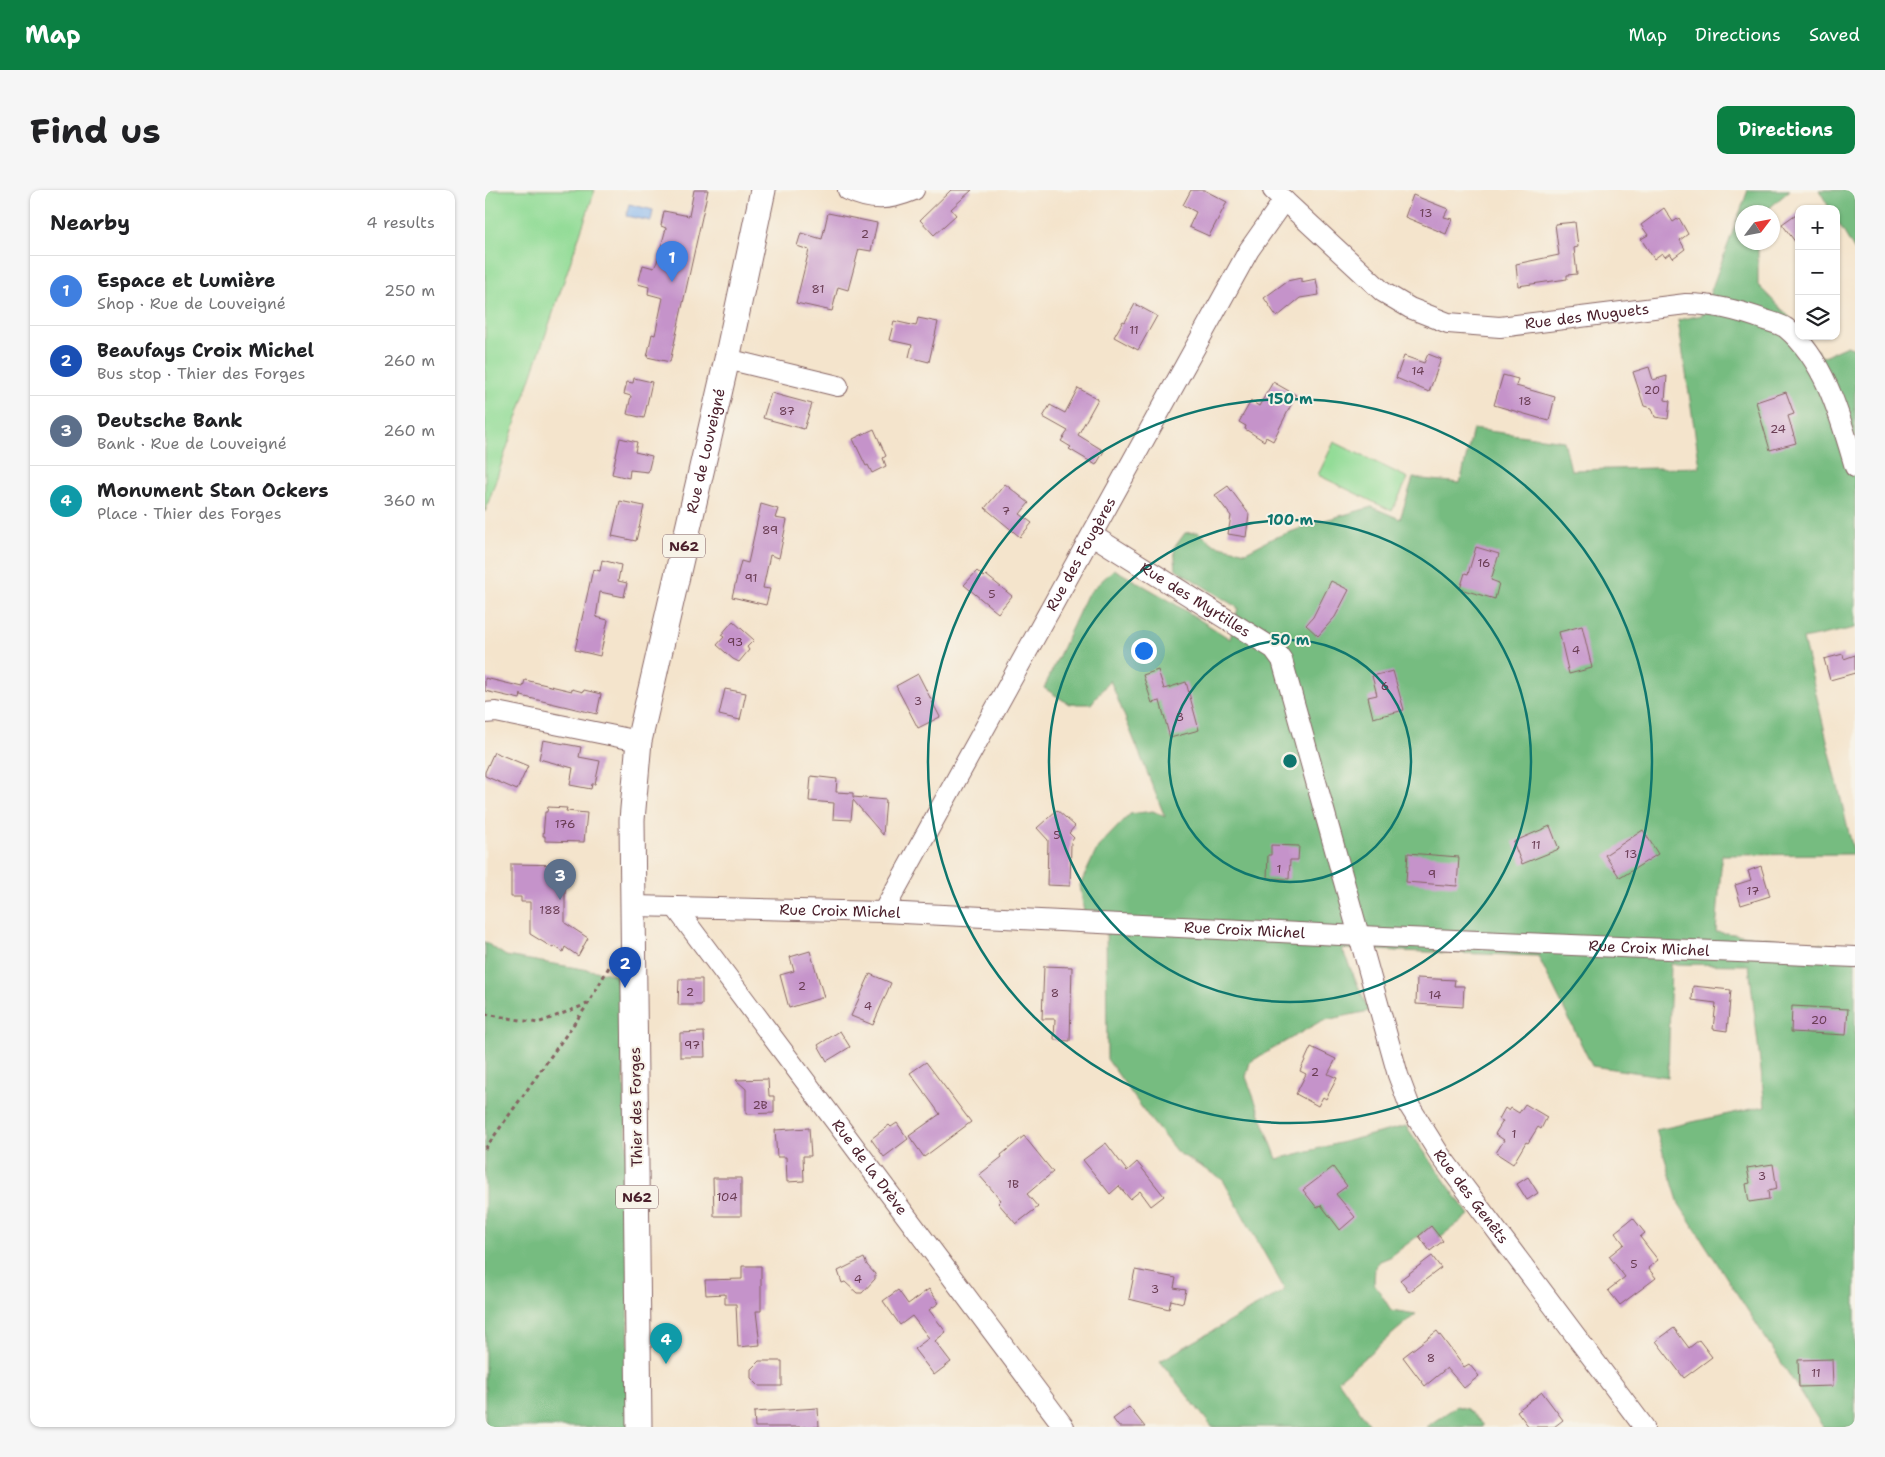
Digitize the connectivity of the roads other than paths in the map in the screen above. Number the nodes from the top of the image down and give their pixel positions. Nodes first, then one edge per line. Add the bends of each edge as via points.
1 (763, 190) edge
2 (849, 190) edge
3 (914, 190) edge
4 (1279, 195) edge
5 (727, 359) junction
6 (838, 386) dead end
7 (1855, 467) edge
8 (1092, 534) junction
9 (485, 713) edge
10 (639, 741) junction
11 (634, 906) junction
12 (675, 907) junction
13 (883, 912) junction
14 (1360, 936) junction
15 (1855, 957) edge
16 (639, 1427) edge
17 (1064, 1427) edge
18 (1644, 1427) edge

1 - 5 main road, Rue de Louveigné / N62
2 - 3 street via 872,198 895,197
4 - 7 street, Rue des Muguets via 1383,292 1410,308 1448,323 1500,327 1701,304 1737,309 1785,327 1815,360 1839,412
4 - 8 street, Rue des Fougères
5 - 6 street
5 - 10 main road, Rue de Louveigné / N62
8 - 13 street, Rue des Fougères
8 - 14 street, Rue des Myrtilles via 1274,649 1283,660
9 - 10 street via 495,712
10 - 11 main road, Rue de Louveigné / N62 via 632,820
11 - 12 street, Rue Croix Michel
11 - 16 main road, Thier des Forges / N62 via 628,968
12 - 13 street, Rue Croix Michel
12 - 17 street, Rue de la Drève
13 - 14 street, Rue Croix Michel
14 - 15 street, Rue Croix Michel
14 - 18 street, Rue des Genêts via 1398,1075 1410,1107 1440,1156

